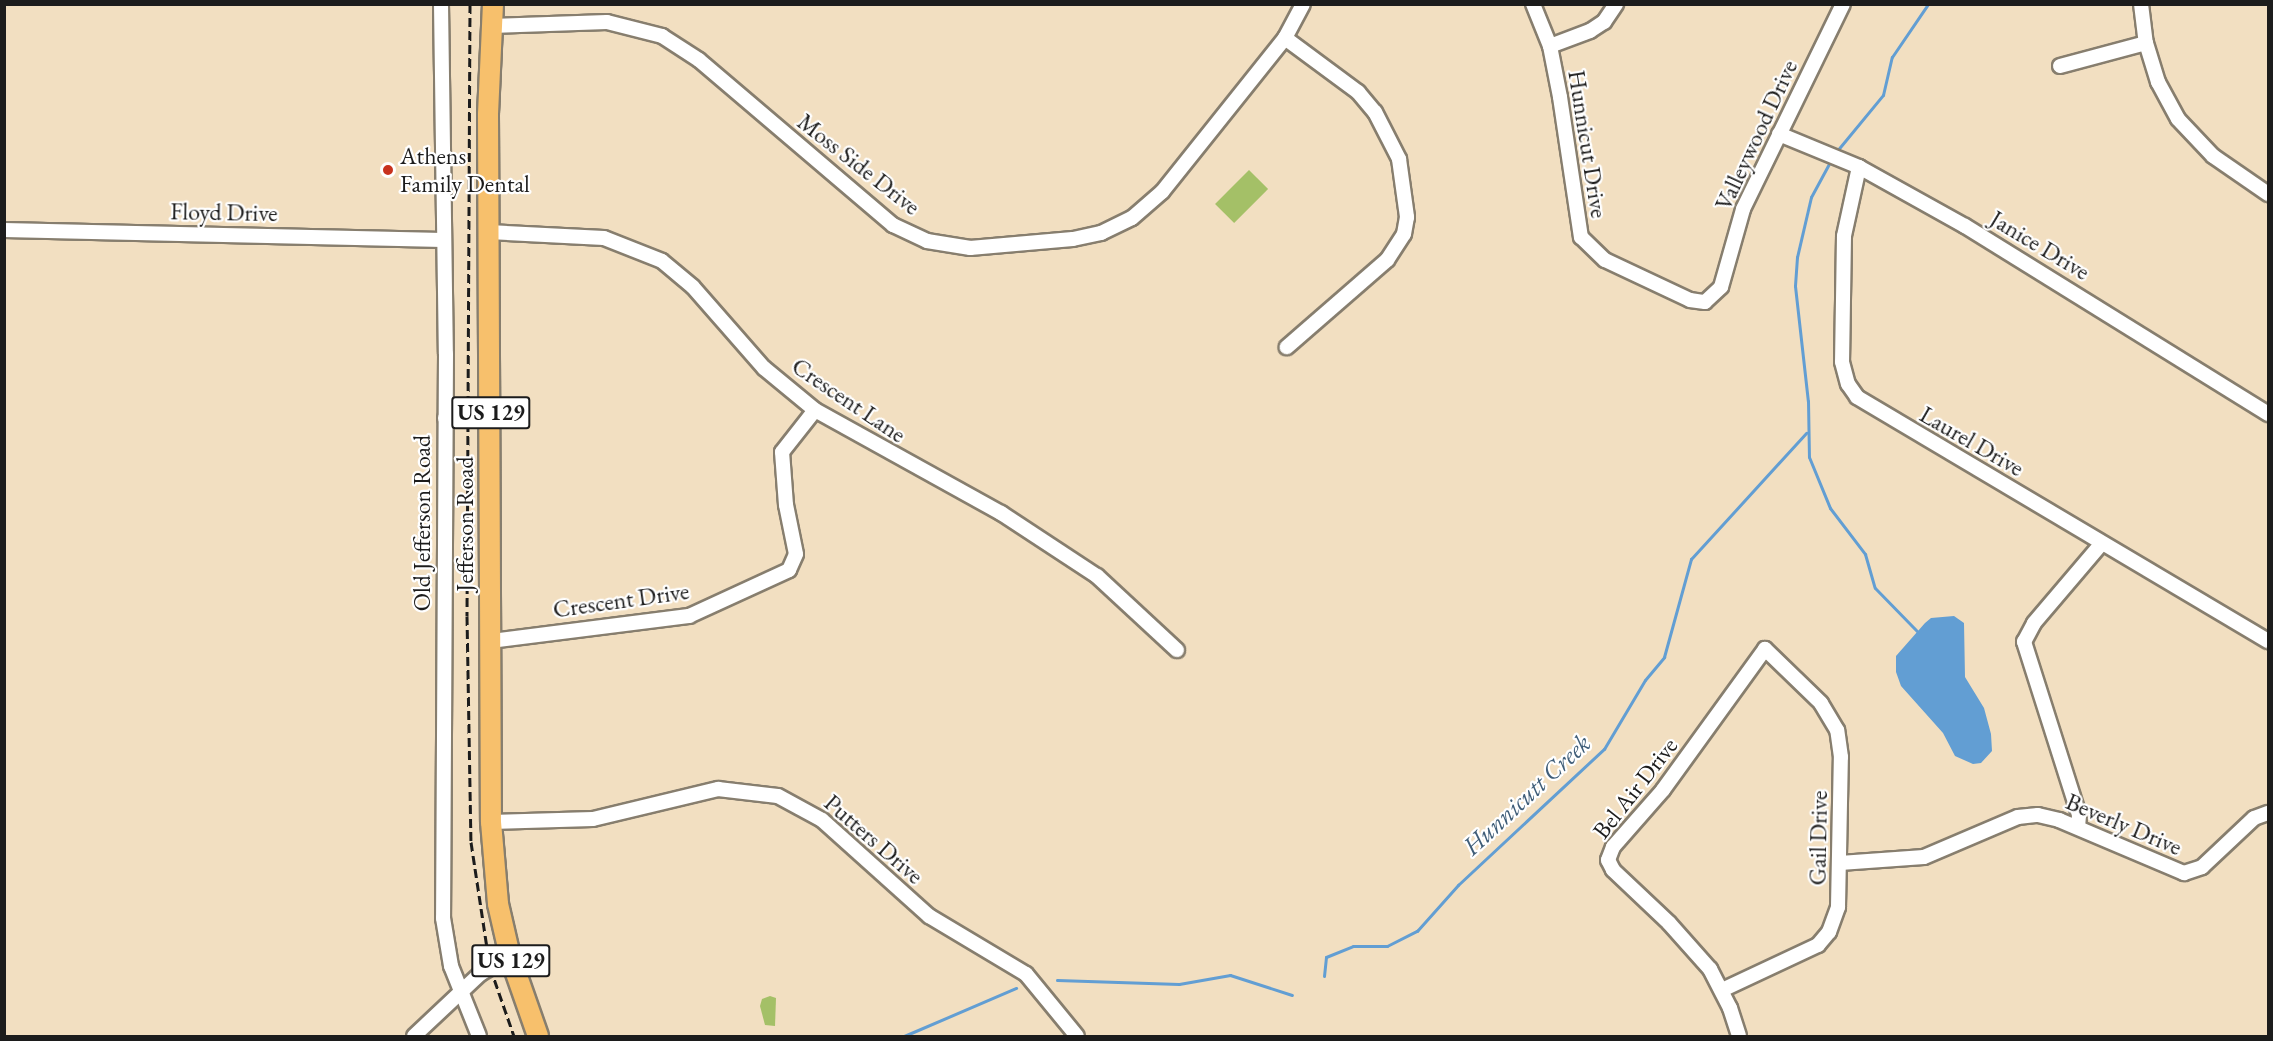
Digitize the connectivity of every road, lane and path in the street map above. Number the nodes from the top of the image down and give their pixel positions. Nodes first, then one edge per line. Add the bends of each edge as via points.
1 (441, 4) edge
2 (493, 4) edge
3 (1303, 4) edge
4 (1533, 4) edge
5 (1616, 4) edge
6 (1843, 4) edge
7 (2141, 4) edge
8 (491, 26) junction
9 (1285, 38) junction
10 (2146, 43) junction
11 (1550, 46) junction
12 (2060, 66) dead end
13 (1779, 134) junction
14 (1859, 167) junction
15 (2268, 194) edge
16 (4, 230) edge
17 (489, 232) junction
18 (443, 240) junction
19 (1690, 300) joint
20 (1287, 347) dead end
21 (815, 410) junction
22 (2268, 414) edge
23 (445, 418) junction
24 (491, 418) junction
25 (2102, 543) junction
26 (491, 640) junction
27 (2268, 641) edge
28 (1765, 649) joint
29 (1177, 650) dead end
30 (2268, 813) edge
31 (491, 822) junction
32 (2078, 827) junction
33 (1840, 863) junction
34 (510, 956) junction
35 (1722, 990) junction
36 (460, 991) junction
37 (414, 1036) edge
38 (479, 1036) edge
39 (538, 1036) edge
40 (1077, 1036) edge
41 (1739, 1036) edge

1 - 18 street, Old Jefferson Road
2 - 8 highway, Jefferson Road / US 129
3 - 9 street, Moss Side Drive
4 - 11 street, Hunnicut Drive
5 - 11 street via 1604,22 1590,31
6 - 13 street, Valleywood Drive
7 - 10 street
8 - 9 street, Moss Side Drive via 607,22 662,36 699,60 893,225 927,241 970,248 1073,239 1101,233 1132,218 1162,192
8 - 17 highway, Jefferson Road / US 129
9 - 20 street via 1358,93 1375,112 1399,159 1407,217 1404,234 1387,260
10 - 12 street
10 - 15 street via 2158,82 2178,119 2213,156
11 - 19 street, Hunnicut Drive via 1581,237 1605,260
13 - 14 street, Janice Drive
13 - 19 street, Valleywood Drive via 1743,209 1721,287 1705,302
14 - 22 street, Janice Drive via 2015,256
14 - 25 street, Laurel Drive via 1845,236 1842,362 1851,390 1863,403
16 - 18 street, Floyd Drive
17 - 21 street, Crescent Lane via 604,238 662,261 693,287 764,368
17 - 24 highway, Jefferson Road / US 129
18 - 23 street, Old Jefferson Road
21 - 26 street, Crescent Drive via 782,452 786,505 796,554 789,570 689,616
21 - 29 street, Crescent Lane via 1001,513 1078,564 1121,594
23 - 24 street
23 - 36 street, Old Jefferson Road via 442,883 444,934
24 - 26 highway, Jefferson Road / US 129
25 - 27 street, Laurel Drive
25 - 32 street via 2034,623 2024,642 2079,815
26 - 31 highway, Jefferson Road / US 129
28 - 33 street, Gail Drive via 1821,703 1837,730 1841,757
28 - 35 street, Bel Air Drive via 1663,790 1610,851 1608,860 1613,870 1687,941
30 - 32 street, Beverly Drive via 2254,818 2202,867 2184,873
31 - 34 highway, Jefferson Road / US 129 via 498,904
31 - 40 street, Putters Drive via 593,819 718,789 778,796 822,820 929,916 1026,974
32 - 33 street, Beverly Drive via 2049,816 2028,815 1924,857
33 - 35 street, Gail Drive via 1838,907 1824,939 1802,954
34 - 36 street
34 - 39 highway, Jefferson Road / US 129
35 - 41 street, Bel Air Drive
36 - 37 street
36 - 38 street, Old Jefferson Road

